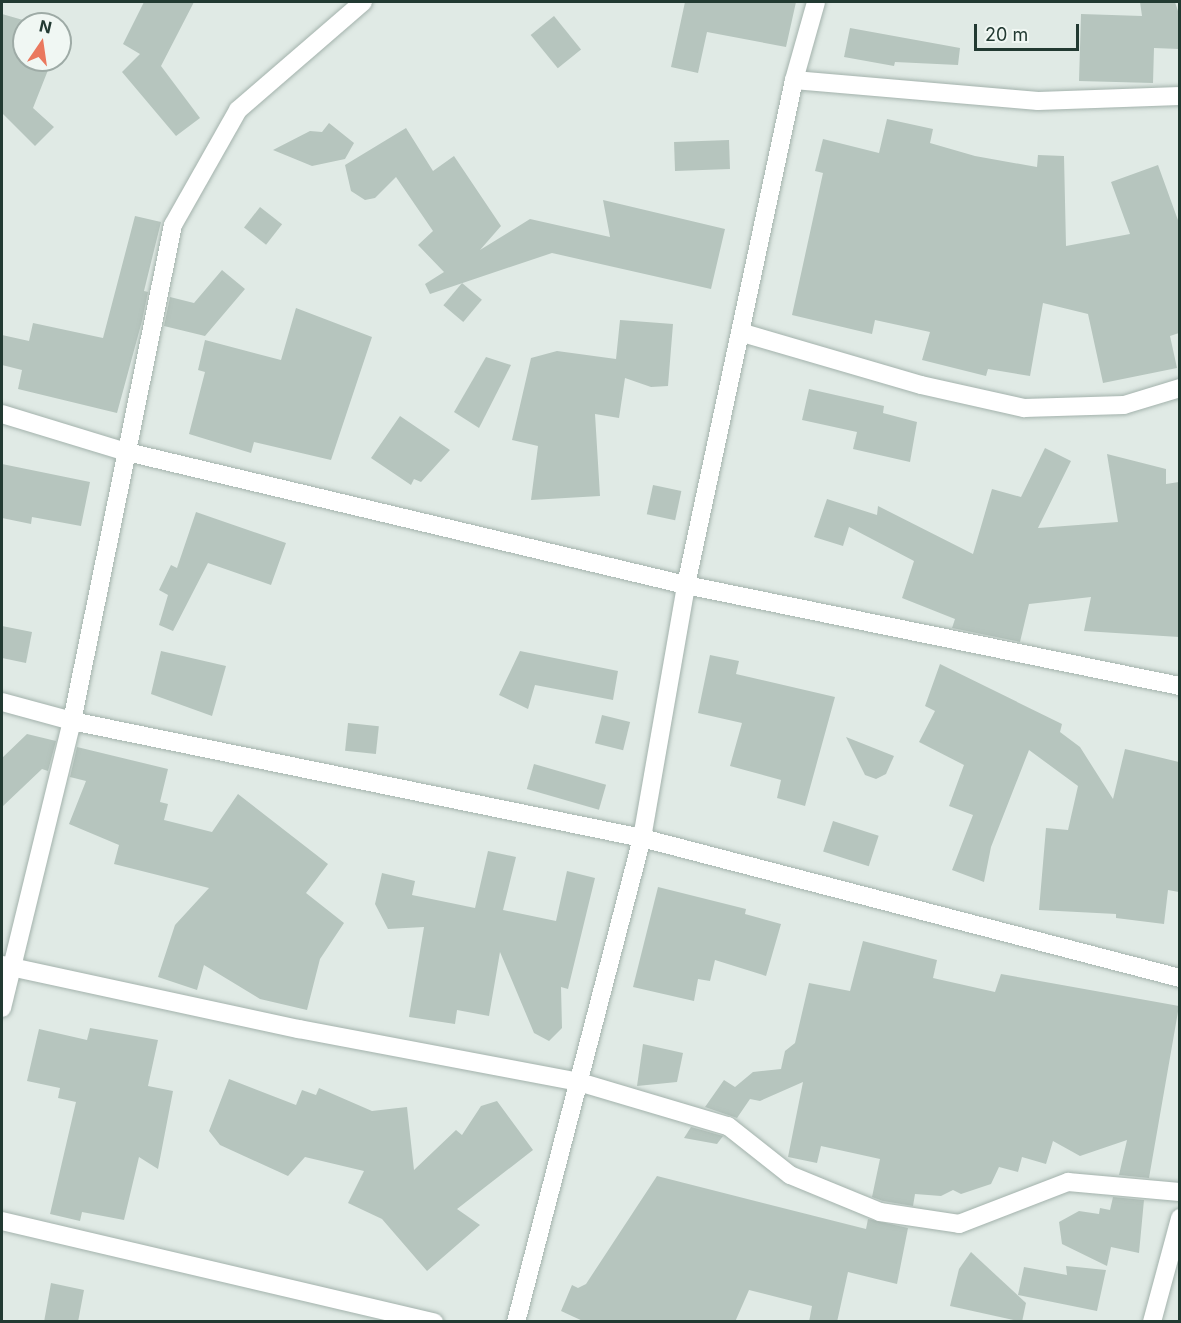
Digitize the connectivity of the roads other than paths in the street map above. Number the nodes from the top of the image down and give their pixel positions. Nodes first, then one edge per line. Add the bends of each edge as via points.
1 (363, 2) edge
2 (816, 2) edge
3 (794, 80) junction
4 (1179, 96) edge
5 (743, 333) junction
6 (1179, 388) edge
7 (2, 414) edge
8 (123, 451) junction
9 (686, 585) junction
10 (1179, 686) edge
11 (2, 702) edge
12 (72, 721) junction
13 (642, 838) junction
14 (6, 966) edge
15 (1179, 978) edge
16 (2, 1008) edge
17 (579, 1082) junction
18 (1179, 1192) edge
19 (1179, 1218) edge
20 (2, 1221) edge
21 (434, 1322) edge
22 (516, 1322) edge
23 (1152, 1322) edge

1 - 8 street via 238,110 173,225
2 - 3 street
3 - 4 street via 1038,101
3 - 5 street
5 - 6 street via 921,385 1024,408 1124,405
5 - 9 street
7 - 8 street
8 - 9 street
8 - 12 street
9 - 10 street
9 - 13 street
11 - 12 street
12 - 13 street
12 - 14 street
13 - 15 street
13 - 17 street
14 - 16 street
14 - 17 street
17 - 18 street via 728,1126 790,1174 880,1212 959,1224 1068,1182
17 - 22 street
19 - 23 street
20 - 21 street

